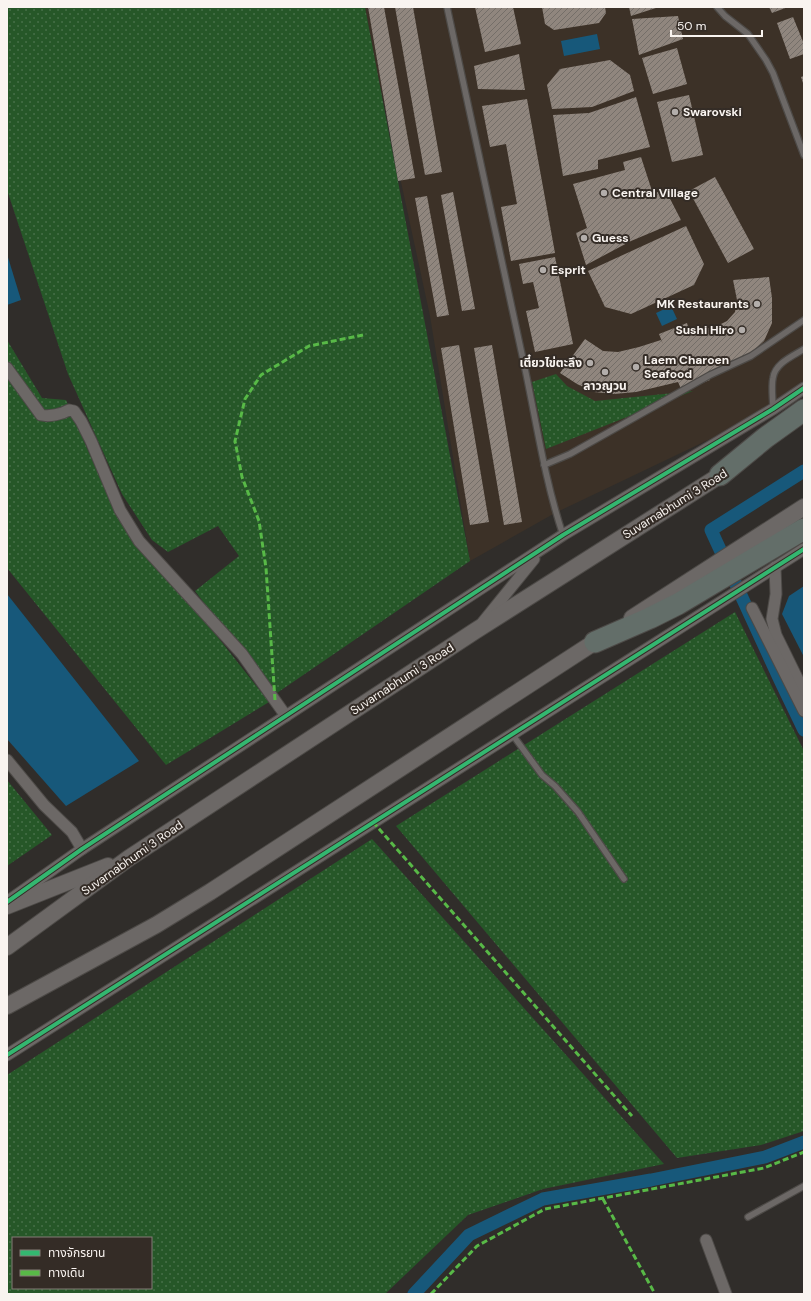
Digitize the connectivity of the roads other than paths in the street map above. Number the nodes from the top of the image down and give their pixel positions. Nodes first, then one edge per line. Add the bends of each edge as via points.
1 (447, 7) edge
2 (717, 7) edge
3 (804, 155) edge
4 (804, 320) edge
5 (804, 348) edge
6 (7, 368) edge
7 (804, 388) edge
8 (773, 409) junction
9 (804, 410) edge
10 (804, 422) edge
11 (544, 465) junction
12 (720, 475) junction
13 (804, 507) edge
14 (804, 529) edge
15 (563, 535) junction
16 (804, 549) edge
17 (542, 550) junction
18 (750, 562) junction
19 (775, 567) junction
20 (717, 582) junction
21 (752, 608) dead end
22 (475, 631) junction
23 (595, 642) joint
24 (804, 692) edge
25 (804, 711) edge
26 (286, 716) junction
27 (512, 734) junction
28 (7, 760) edge
29 (82, 849) junction
30 (129, 858) junction
31 (624, 880) dead end
32 (7, 902) edge
33 (7, 906) edge
34 (7, 947) edge
35 (7, 1006) edge
36 (7, 1055) edge
37 (804, 1186) edge
38 (748, 1217) dead end
39 (706, 1240) dead end
40 (726, 1294) edge

1 - 11 lane via 527,375
2 - 3 lane via 748,34 766,60
4 - 11 lane via 751,356 710,375 570,454
5 - 8 lane via 775,371
6 - 26 street via 41,415 74,411 91,441 120,510 139,541 242,654
7 - 8 street
8 - 15 street
9 - 12 highway
10 - 12 main road, Suvarnabhumi 3 Road
11 - 15 lane
12 - 22 main road, Suvarnabhumi 3 Road
13 - 18 main road
14 - 18 highway
15 - 17 street
16 - 19 street
17 - 22 street
17 - 26 street
18 - 19 street
18 - 20 highway
19 - 24 street via 776,594 772,619 776,636
20 - 23 highway via 650,618
20 - 27 street
21 - 25 street
22 - 30 main road, Suvarnabhumi 3 Road
23 - 35 main road via 210,892 156,925
26 - 29 street
27 - 31 lane via 542,775 578,812
27 - 36 street
28 - 29 street via 44,805 72,832
29 - 32 street
30 - 33 main road
30 - 34 main road, Suvarnabhumi 3 Road
37 - 38 lane
39 - 40 street

